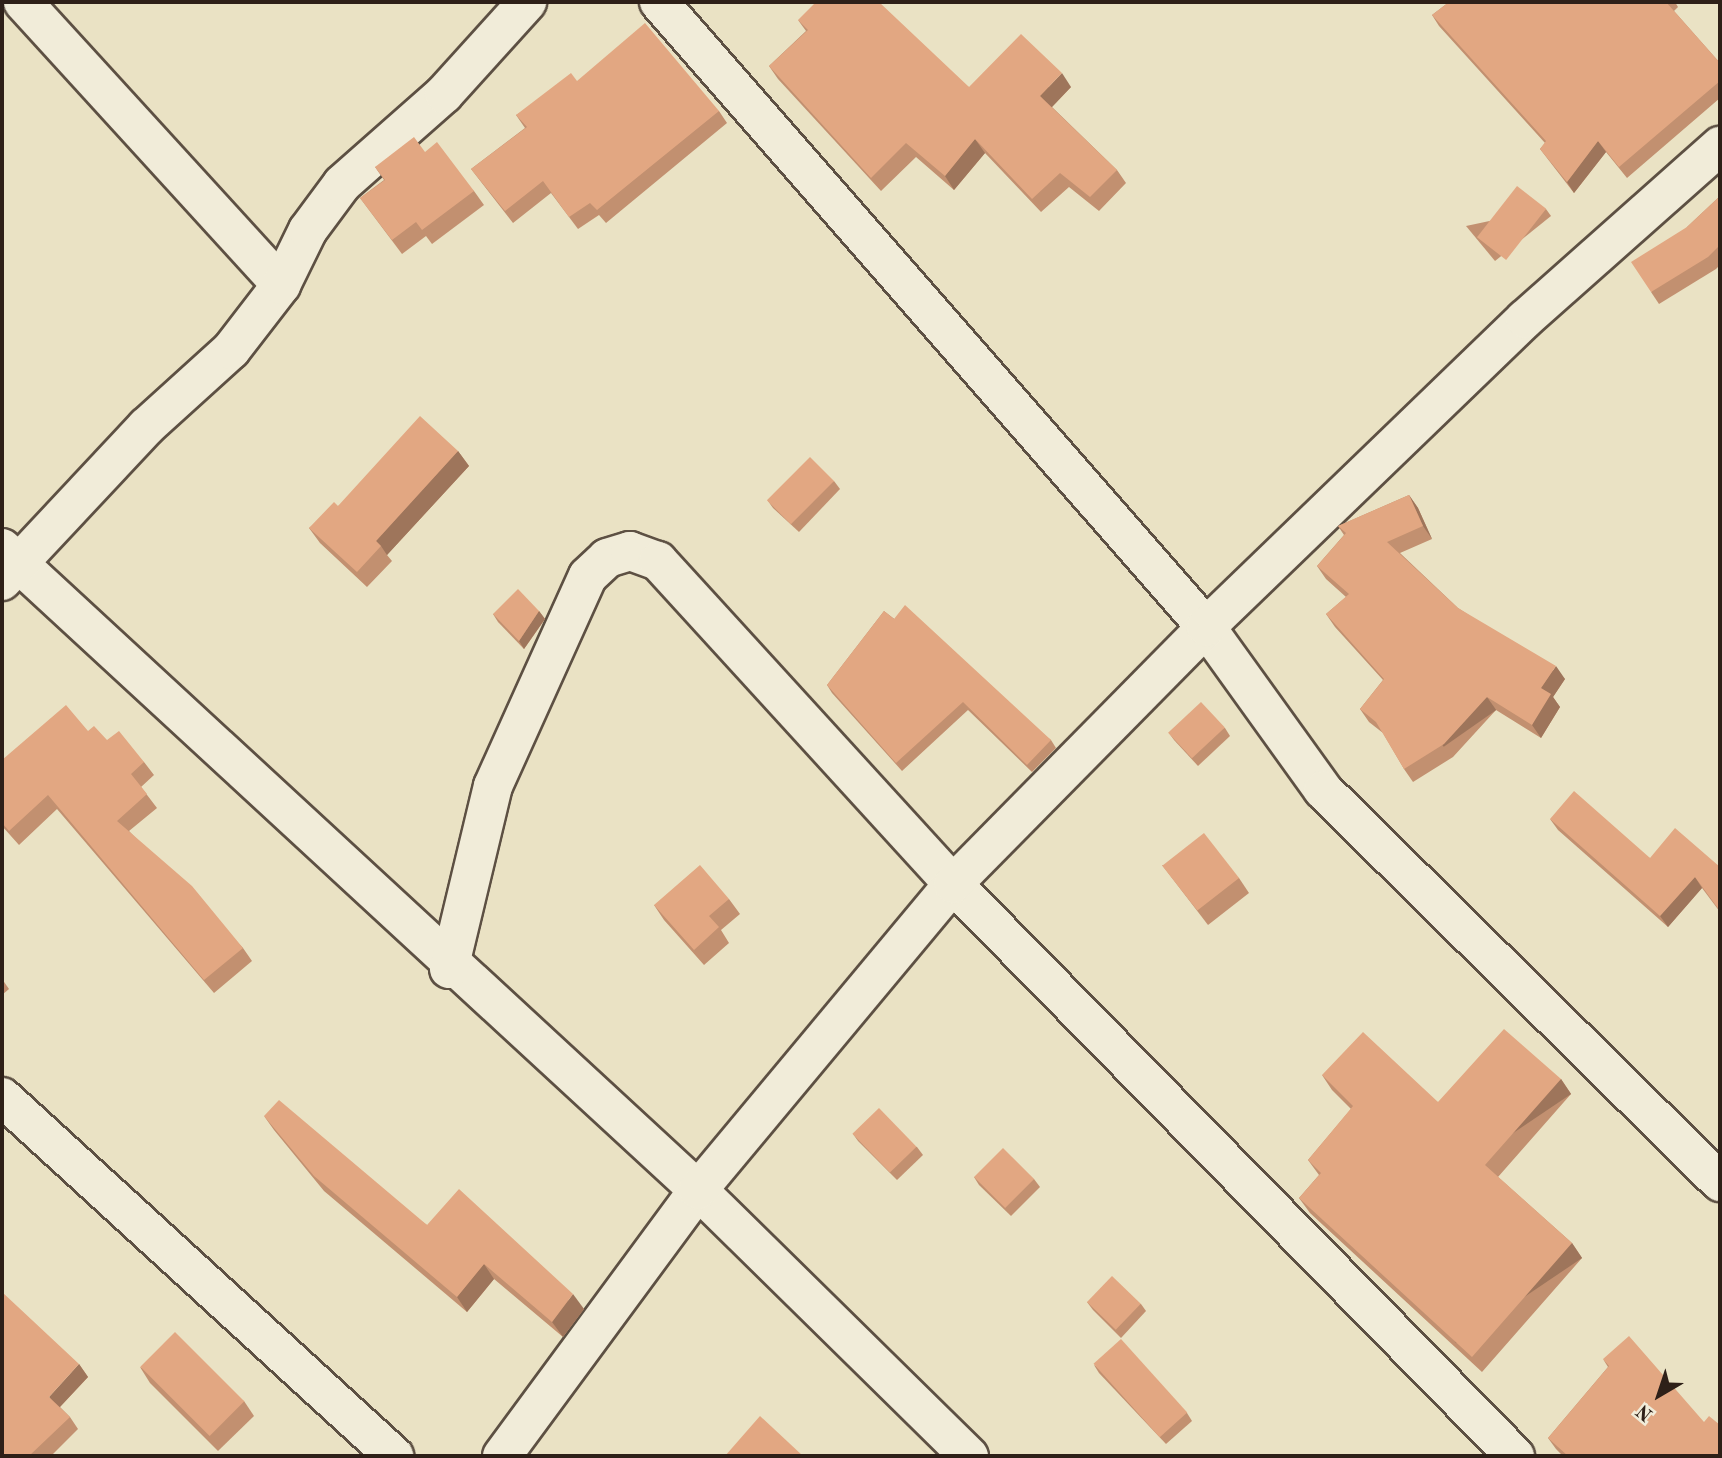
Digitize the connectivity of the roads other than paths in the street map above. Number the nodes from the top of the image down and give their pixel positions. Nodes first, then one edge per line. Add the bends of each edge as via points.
1 (23, 2) edge
2 (527, 2) edge
3 (659, 2) edge
4 (1720, 146) edge
5 (281, 285) junction
6 (8, 564) edge
7 (1206, 627) junction
8 (953, 884) junction
9 (449, 969) dead end
10 (2, 1097) edge
11 (1720, 1182) edge
12 (698, 1190) junction
13 (394, 1456) edge
14 (502, 1456) edge
15 (969, 1456) edge
16 (1515, 1456) edge

1 - 5 street
2 - 5 street via 444,94 342,184 308,230
3 - 7 street
4 - 7 street via 1525,318
5 - 6 street via 231,350
6 - 12 street
7 - 8 street
7 - 11 street via 1323,790
8 - 9 street via 679,577 630,551 607,558 589,576 521,719 493,786
8 - 12 street
8 - 16 street
10 - 13 street
12 - 14 street
12 - 15 street

